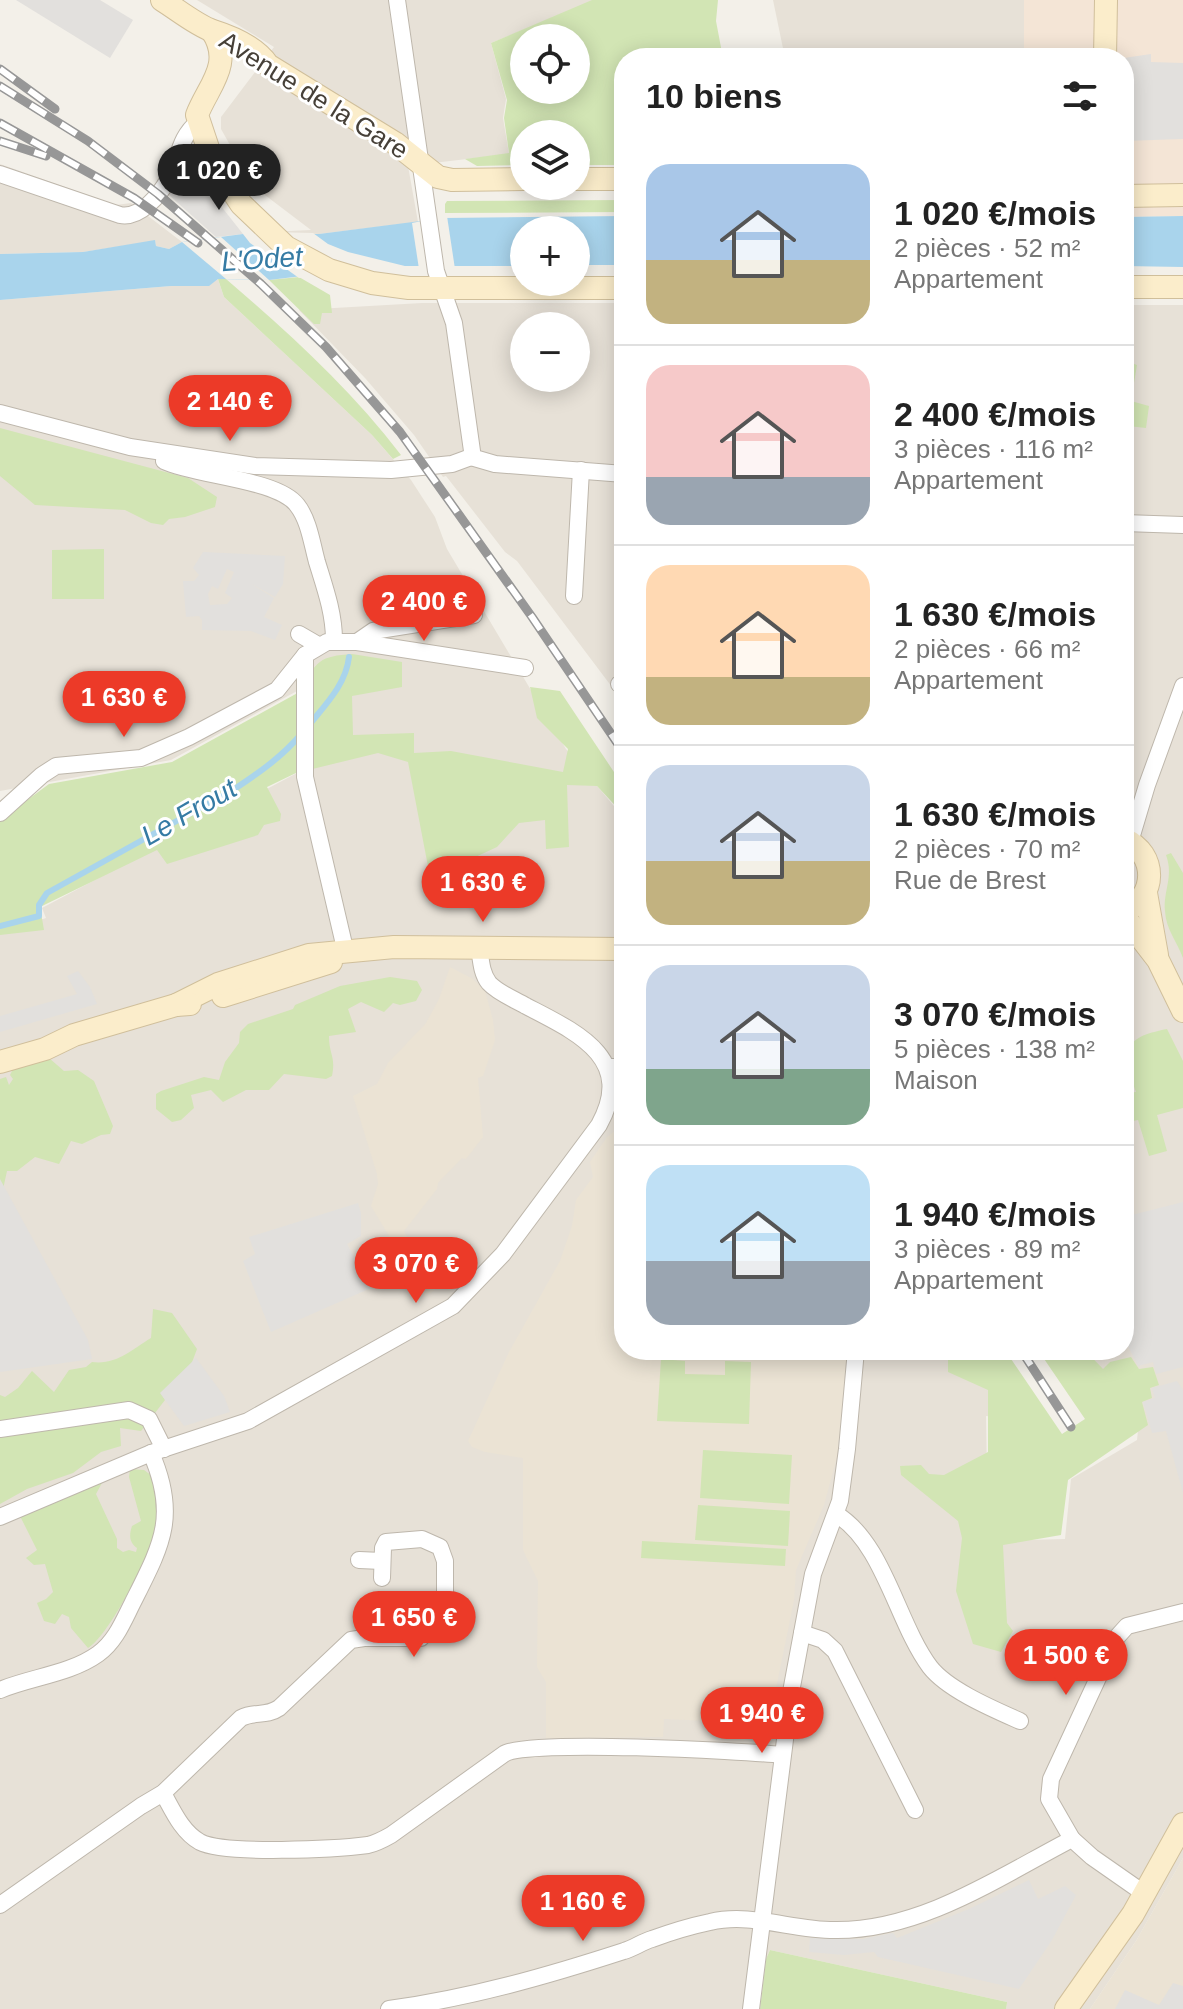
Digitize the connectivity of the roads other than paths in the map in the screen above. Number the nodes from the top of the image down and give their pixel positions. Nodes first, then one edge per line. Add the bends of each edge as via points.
1 (162, 0) edge
2 (397, 0) edge
3 (1106, 0) edge
4 (212, 31) junction
5 (1105, 48) edge
6 (268, 65) junction
7 (218, 78) junction
8 (198, 122) junction
9 (212, 160) junction
10 (173, 166) junction
11 (423, 166) junction
12 (2, 178) edge
13 (510, 179) edge
14 (590, 179) edge
15 (614, 179) edge
16 (1183, 195) edge
17 (1134, 196) edge
18 (438, 278) junction
19 (614, 287) edge
20 (1134, 287) edge
21 (1183, 287) edge
22 (0, 413) edge
23 (155, 452) junction
24 (471, 457) junction
25 (581, 470) junction
26 (614, 473) edge
27 (1134, 523) edge
28 (1183, 525) edge
29 (574, 596) dead end
30 (474, 615) dead end
31 (299, 634) dead end
32 (357, 642) junction
33 (319, 647) junction
34 (525, 668) dead end
35 (1183, 686) edge
36 (0, 813) edge
37 (1134, 821) edge
38 (1134, 844) edge
39 (1146, 893) junction
40 (1134, 906) edge
41 (1134, 928) edge
42 (479, 947) junction
43 (614, 949) edge
44 (346, 953) junction
45 (1158, 960) junction
46 (1183, 1011) edge
47 (74, 1035) junction
48 (0, 1048) edge
49 (0, 1062) edge
50 (614, 1065) edge
51 (614, 1104) edge
52 (855, 1360) edge
53 (0, 1429) edge
54 (158, 1451) junction
55 (836, 1514) junction
56 (0, 1517) edge
57 (359, 1560) dead end
58 (382, 1561) junction
59 (382, 1578) dead end
60 (1183, 1612) edge
61 (802, 1633) junction
62 (0, 1690) edge
63 (1020, 1721) dead end
64 (782, 1755) junction
65 (163, 1793) junction
66 (915, 1810) dead end
67 (1183, 1824) edge
68 (1072, 1839) junction
69 (1145, 1894) junction
70 (0, 1905) edge
71 (762, 1921) junction
72 (480, 2002) edge
73 (389, 2009) edge
74 (751, 2009) edge
75 (1066, 2009) edge

1 - 4 main road, Avenue de la Gare
2 - 11 street
3 - 5 main road
4 - 6 main road, Avenue de la Gare via 258,53
4 - 7 main road via 218,42
6 - 7 main road via 246,62
6 - 11 main road, Avenue de la Gare
7 - 8 main road via 200,107
8 - 9 main road
8 - 10 street
9 - 10 street
9 - 18 main road via 236,198 296,253 335,272 386,285
10 - 12 street via 158,194 139,212 126,216
11 - 13 main road, Avenue de la Gare via 452,180
11 - 18 street
14 - 15 main road
16 - 17 main road
18 - 19 main road
18 - 24 street via 454,323
20 - 21 main road
22 - 23 street
23 - 24 street via 255,466 391,470
23 - 33 street via 175,466 276,490 298,505 330,606
24 - 25 street via 495,464
25 - 26 street
25 - 29 street
27 - 28 street
30 - 32 street via 373,631
31 - 33 street
32 - 33 street
32 - 34 street
33 - 36 street via 277,690 189,737 141,758 56,766
33 - 44 street via 304,733 305,777
35 - 37 street
38 - 39 main road via 1148,864
39 - 40 main road
39 - 45 main road
41 - 45 main road
42 - 43 main road
42 - 44 main road
42 - 50 street via 484,976 494,987 583,1038
44 - 47 main road via 325,965 237,993
45 - 46 main road
47 - 48 main road via 46,1035
47 - 49 main road
51 - 54 street via 503,1254 453,1306 258,1416
52 - 55 street
53 - 54 street via 129,1410 149,1419
54 - 56 street
54 - 62 street via 165,1500 163,1536 112,1641 83,1662
55 - 61 street via 813,1574
55 - 63 street via 862,1536 931,1668 973,1698
57 - 58 street
58 - 59 street
58 - 65 street via 389,1540 422,1539 442,1551 445,1609 426,1633 417,1639 351,1640 271,1714 241,1718
60 - 68 street via 1127,1626 1117,1637 1049,1786 1052,1806
61 - 64 street
61 - 66 street via 835,1651
64 - 65 street via 517,1748 370,1844 213,1847 187,1832
64 - 71 street
65 - 70 street
67 - 69 main road
68 - 69 street
68 - 71 street via 963,1896 899,1921 838,1930
69 - 75 main road
71 - 72 street via 708,1922
71 - 74 street
72 - 73 street

